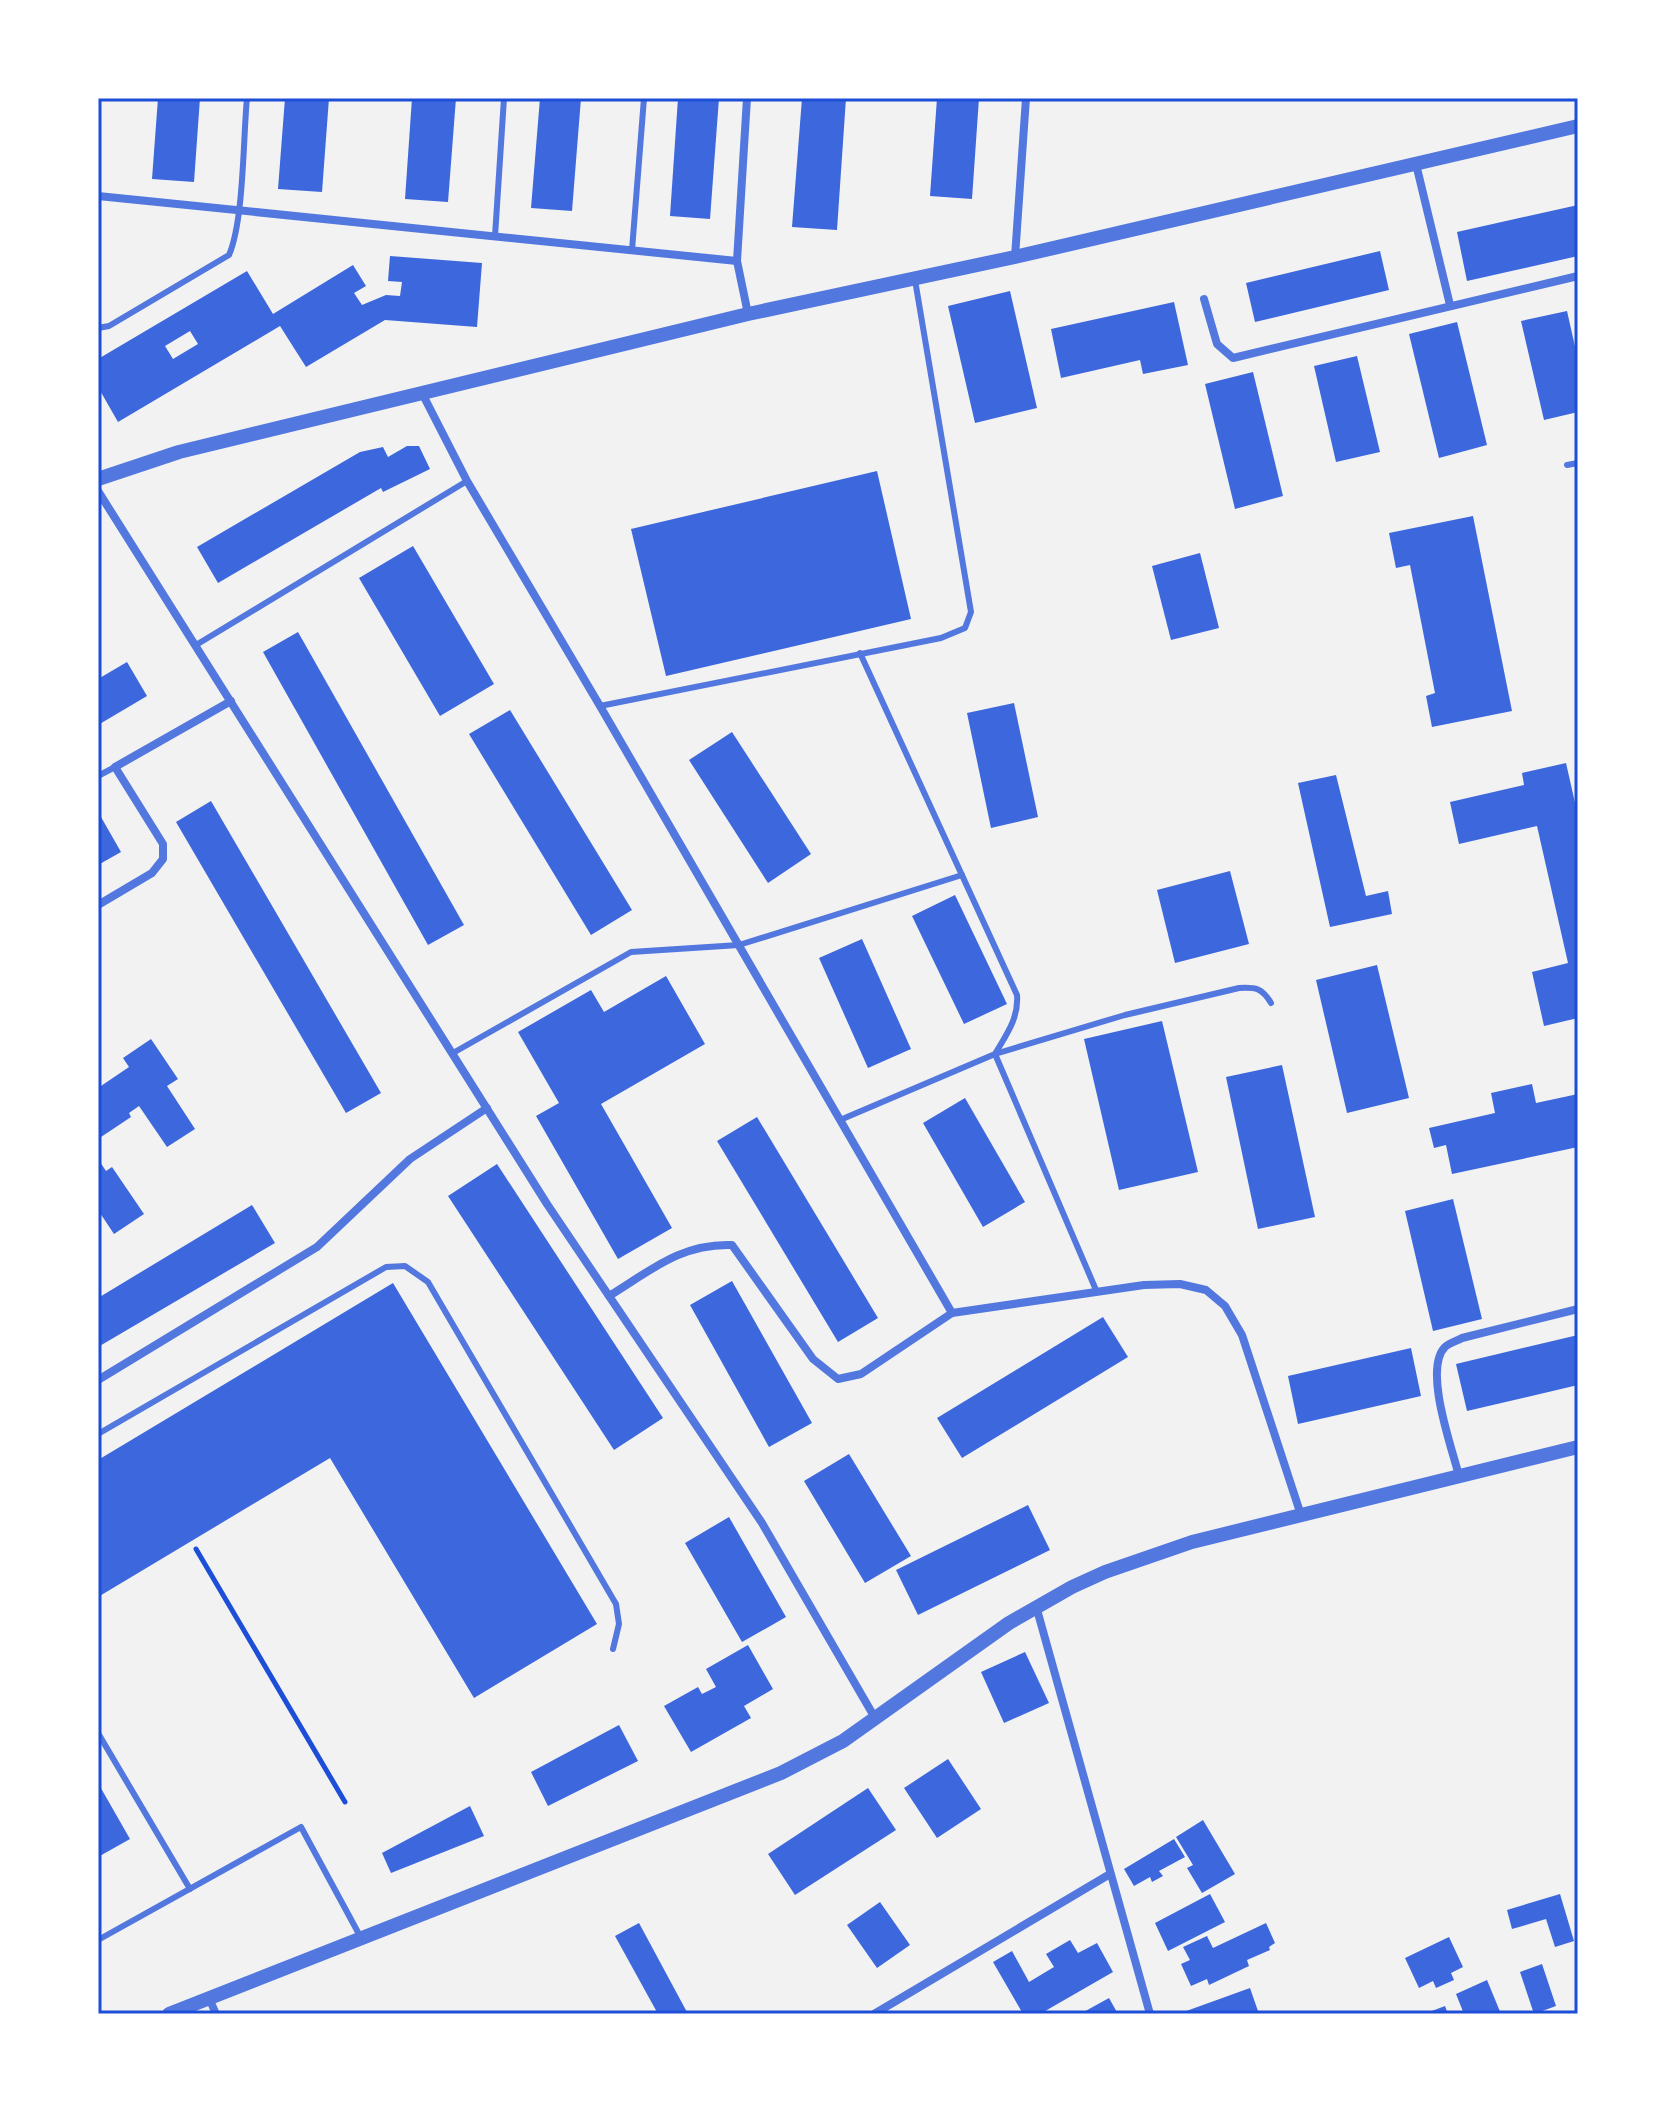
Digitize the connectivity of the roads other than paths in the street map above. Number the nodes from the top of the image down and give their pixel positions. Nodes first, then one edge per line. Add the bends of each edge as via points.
1 (247, 98) edge
2 (504, 98) edge
3 (644, 98) edge
4 (747, 98) edge
5 (1026, 98) edge
6 (1578, 126) edge
7 (1416, 164) junction
8 (98, 196) edge
9 (238, 210) junction
10 (495, 236) junction
11 (632, 250) junction
12 (1015, 257) junction
13 (737, 261) junction
14 (1578, 276) edge
15 (915, 280) junction
16 (1204, 299) dead end
17 (1450, 305) junction
18 (748, 314) junction
19 (98, 328) edge
20 (423, 395) junction
21 (1578, 463) edge
22 (1567, 465) dead end
23 (98, 479) edge
24 (467, 481) junction
25 (98, 491) edge
26 (196, 645) junction
27 (860, 653) junction
28 (231, 701) junction
29 (600, 706) junction
30 (115, 767) junction
31 (98, 776) edge
32 (962, 875) junction
33 (98, 905) edge
34 (739, 945) junction
35 (1271, 1003) dead end
36 (453, 1053) junction
37 (995, 1054) junction
38 (487, 1108) junction
39 (840, 1120) junction
40 (1096, 1290) junction
41 (609, 1296) junction
42 (1578, 1309) edge
43 (952, 1313) junction
44 (98, 1380) edge
45 (98, 1434) edge
46 (1578, 1447) edge
47 (1459, 1476) junction
48 (1301, 1515) junction
49 (1036, 1606) junction
50 (613, 1649) dead end
51 (875, 1718) junction
52 (98, 1733) edge
53 (1110, 1874) junction
54 (190, 1889) junction
55 (361, 1937) junction
56 (98, 1940) edge
57 (209, 1997) junction
58 (169, 2014) edge
59 (216, 2014) edge
60 (874, 2014) edge
61 (1150, 2014) edge

1 - 9 lane
2 - 10 lane
3 - 11 lane
4 - 13 street
5 - 12 street
6 - 7 street
7 - 12 street
7 - 17 street
8 - 9 street
9 - 10 street
9 - 19 lane via 229,255
10 - 11 street
11 - 13 street
12 - 15 street
13 - 18 street
14 - 17 street
15 - 18 street
15 - 27 lane via 971,612 965,628 941,638
16 - 17 street via 1217,344 1233,358
18 - 20 street
20 - 23 street via 179,452
20 - 24 street
21 - 22 lane
24 - 26 lane
24 - 29 street
25 - 26 street
26 - 28 street
27 - 29 lane
27 - 32 lane
28 - 30 street
28 - 36 street
29 - 34 street
30 - 31 lane
30 - 33 street via 163,844 163,859 152,873
32 - 34 lane
32 - 37 lane via 1017,995 1015,1020
34 - 36 lane via 631,952
34 - 39 street
35 - 37 lane via 1262,990 1239,988
36 - 38 street
37 - 39 lane
37 - 40 lane
38 - 41 street
38 - 44 street via 410,1159 317,1247
39 - 43 street
40 - 43 street
40 - 48 street via 1180,1284 1206,1290 1225,1306 1242,1335
41 - 43 street via 684,1250 732,1245 813,1359 838,1379 861,1374
41 - 51 street via 762,1523
42 - 47 street via 1445,1347 1436,1380
45 - 50 lane via 386,1267 405,1266 428,1282 616,1604 619,1624
46 - 47 street
47 - 48 street
48 - 49 street via 1148,1556
49 - 51 street
49 - 53 street
51 - 55 street via 781,1773
52 - 54 lane
53 - 60 street
53 - 61 street
54 - 55 lane via 301,1827
54 - 56 lane
55 - 57 street
57 - 58 street
57 - 59 street

